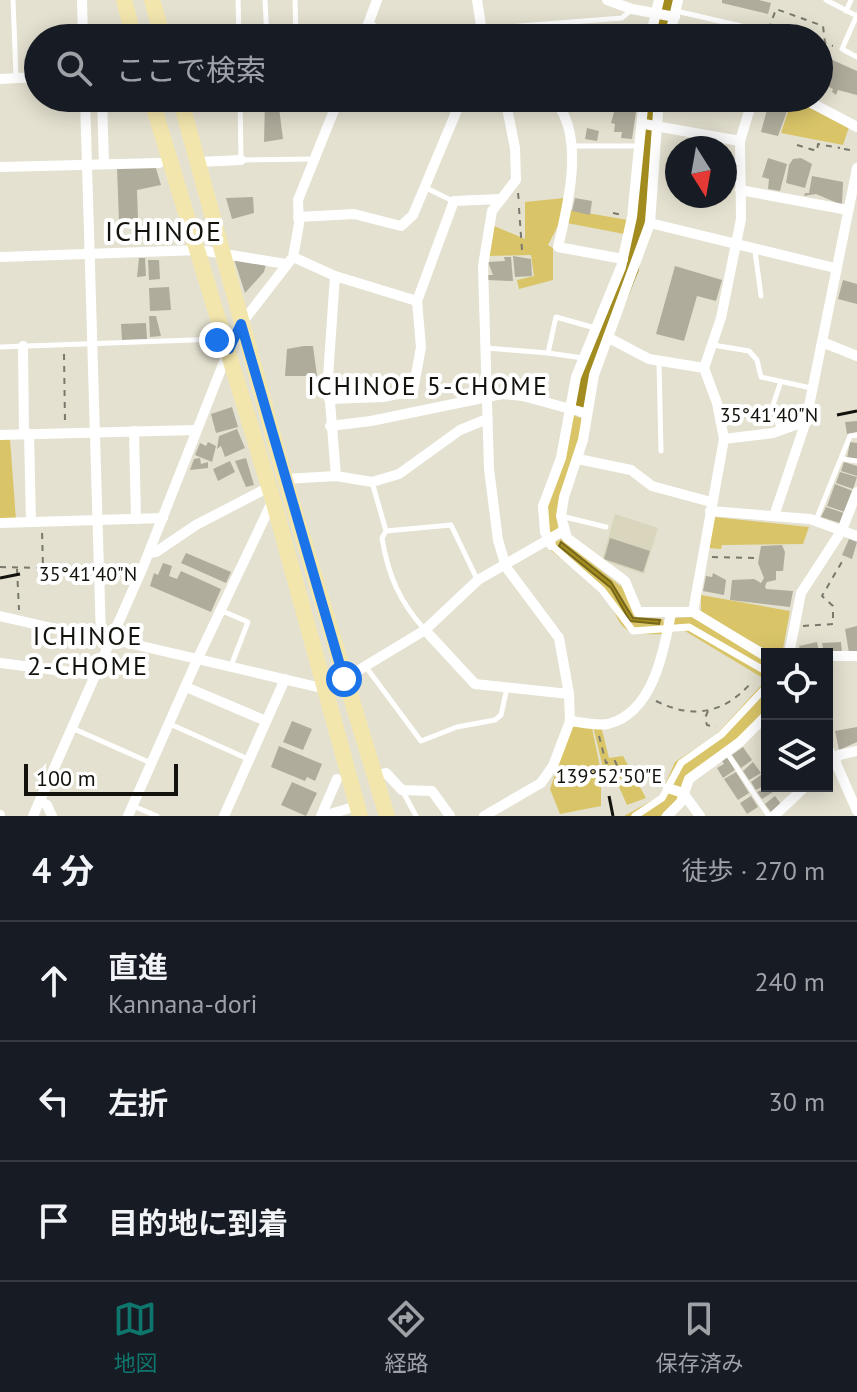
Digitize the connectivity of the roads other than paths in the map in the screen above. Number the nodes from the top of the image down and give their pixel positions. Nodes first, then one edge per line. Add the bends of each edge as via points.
1 (13, 0) edge
2 (82, 0) edge
3 (124, 0) edge
4 (152, 0) edge
5 (238, 0) edge
6 (265, 0) edge
7 (295, 0) edge
8 (377, 0) edge
9 (477, 0) edge
10 (607, 0) edge
11 (659, 0) edge
12 (826, 0) edge
13 (851, 0) edge
14 (632, 9) junction
15 (846, 11) junction
16 (669, 12) edge
17 (857, 15) edge
18 (83, 24) edge
19 (130, 24) edge
20 (159, 24) edge
21 (239, 24) edge
22 (266, 24) edge
23 (296, 24) edge
24 (368, 24) edge
25 (481, 24) edge
26 (566, 24) edge
27 (731, 24) edge
28 (857, 57) edge
29 (16, 78) junction
30 (24, 78) edge
31 (0, 79) edge
32 (85, 112) edge
33 (102, 112) edge
34 (156, 112) edge
35 (184, 112) edge
36 (240, 112) edge
37 (333, 112) edge
38 (456, 112) edge
39 (508, 112) edge
40 (564, 112) edge
41 (648, 112) edge
42 (655, 112) edge
43 (749, 112) edge
44 (829, 112) edge
45 (651, 125) junction
46 (857, 127) edge
47 (740, 141) junction
48 (570, 146) junction
49 (641, 146) junction
50 (315, 159) junction
51 (241, 160) junction
52 (197, 162) junction
53 (159, 163) dead end
54 (87, 164) junction
55 (104, 164) junction
56 (0, 167) edge
57 (857, 168) edge
58 (422, 186) junction
59 (740, 190) junction
60 (501, 199) junction
61 (454, 201) junction
62 (852, 204) edge
63 (298, 217) junction
64 (650, 223) junction
65 (734, 246) junction
66 (200, 250) junction
67 (220, 251) junction
68 (755, 251) junction
69 (90, 255) junction
70 (0, 257) edge
71 (623, 259) junction
72 (289, 260) junction
73 (835, 268) junction
74 (335, 276) junction
75 (761, 296) dead end
76 (417, 301) junction
77 (241, 324) junction
78 (596, 328) junction
79 (609, 338) junction
80 (822, 342) junction
81 (227, 343) junction
82 (92, 344) junction
83 (712, 344) junction
84 (23, 346) junction
85 (0, 347) edge
86 (484, 347) junction
87 (548, 353) junction
88 (857, 356) edge
89 (584, 358) junction
90 (659, 362) junction
91 (704, 368) junction
92 (780, 384) junction
93 (812, 388) junction
94 (486, 395) junction
95 (329, 399) junction
96 (570, 408) junction
97 (585, 413) junction
98 (487, 419) junction
99 (806, 421) junction
100 (330, 426) junction
101 (196, 430) junction
102 (780, 430) junction
103 (134, 431) junction
104 (95, 432) junction
105 (26, 434) junction
106 (0, 435) edge
107 (857, 435) edge
108 (724, 439) junction
109 (661, 451) dead end
110 (578, 459) junction
111 (843, 459) junction
112 (857, 461) edge
113 (336, 476) junction
114 (285, 479) junction
115 (372, 482) junction
116 (857, 492) edge
117 (271, 494) junction
118 (710, 506) junction
119 (853, 514) edge
120 (561, 516) junction
121 (774, 516) junction
122 (163, 518) junction
123 (136, 519) junction
124 (98, 520) junction
125 (37, 521) junction
126 (816, 521) junction
127 (0, 523) edge
128 (606, 527) dead end
129 (842, 530) junction
130 (386, 531) junction
131 (857, 536) edge
132 (554, 538) junction
133 (149, 553) junction
134 (506, 567) junction
135 (478, 580) junction
136 (220, 610) junction
137 (693, 612) junction
138 (0, 616) edge
139 (669, 621) junction
140 (425, 630) junction
141 (107, 640) junction
142 (790, 648) edge
143 (761, 653) edge
144 (833, 656) edge
145 (857, 656) edge
146 (197, 660) junction
147 (0, 663) edge
148 (230, 667) junction
149 (366, 667) junction
150 (761, 669) edge
151 (95, 675) junction
152 (285, 679) junction
153 (344, 679) junction
154 (186, 687) junction
155 (507, 687) junction
156 (326, 689) junction
157 (761, 692) edge
158 (569, 694) junction
159 (762, 720) edge
160 (266, 721) junction
161 (570, 721) junction
162 (169, 724) junction
163 (72, 728) junction
164 (857, 751) edge
165 (727, 752) junction
166 (249, 760) junction
167 (833, 762) edge
168 (152, 763) junction
169 (833, 768) edge
170 (375, 776) junction
171 (337, 779) dead end
172 (402, 790) junction
173 (676, 791) junction
174 (799, 792) edge
175 (40, 801) junction
176 (131, 811) edge
177 (358, 811) edge
178 (857, 811) edge
179 (33, 816) edge
180 (52, 816) edge
181 (157, 816) edge
182 (224, 816) edge
183 (322, 816) edge
184 (387, 816) edge
185 (416, 816) edge
186 (450, 816) edge
187 (484, 816) edge
188 (635, 816) edge
189 (667, 816) edge
190 (700, 816) edge
191 (771, 816) edge

1 - 29 lane
2 - 18 street
3 - 19 main road
4 - 20 main road
5 - 21 lane
6 - 22 lane
7 - 23 lane
8 - 24 street
9 - 25 street
10 - 14 street
11 - 16 street
12 - 15 lane
13 - 15 lane
14 - 16 street
14 - 26 lane via 622,18
15 - 17 lane
16 - 27 lane
17 - 28 lane via 842,49
29 - 30 street
29 - 31 street
32 - 54 street
33 - 55 street
34 - 66 main road
35 - 52 main road
36 - 51 lane
37 - 50 street
38 - 58 street
39 - 60 street via 516,180
40 - 48 street
41 - 45 street
42 - 45 street
43 - 47 street
44 - 46 street
45 - 47 street
45 - 49 street
45 - 64 street
47 - 59 street
48 - 49 lane
48 - 71 street via 569,202 558,247
49 - 71 street
50 - 51 lane
50 - 63 street via 298,200
51 - 52 street
52 - 67 main road
53 - 55 street
54 - 55 street
54 - 56 street
54 - 69 street
57 - 62 street
58 - 61 lane
58 - 63 street via 413,215 401,226 354,214
59 - 62 street
59 - 65 street via 741,219
60 - 61 street
60 - 86 street via 492,211 483,266
61 - 76 street
62 - 73 street
63 - 72 street
64 - 65 street
64 - 79 street
65 - 68 street
65 - 83 street
66 - 67 street
66 - 69 street
66 - 81 main road
67 - 72 street
67 - 77 main road
68 - 73 street
68 - 75 lane
69 - 70 street
69 - 82 street
71 - 78 street
72 - 74 street
72 - 77 street
73 - 80 street
74 - 76 street
74 - 95 street
76 - 95 street via 421,347 410,394
77 - 81 street
77 - 114 main road
78 - 87 lane via 556,317
78 - 89 street
79 - 90 street
79 - 97 street
80 - 88 street
80 - 93 street
81 - 82 lane
81 - 101 street
81 - 117 main road
82 - 84 lane
82 - 104 street
83 - 91 street
83 - 92 lane via 749,351 761,377
84 - 85 lane
84 - 105 street
86 - 87 lane
86 - 94 street
87 - 89 lane
89 - 96 street
90 - 91 street
90 - 109 lane
91 - 108 street
92 - 93 lane
92 - 102 lane via 773,405
93 - 99 street
94 - 96 street via 523,396
94 - 98 street
94 - 100 street
95 - 100 street
96 - 97 street
96 - 132 street via 561,458 543,506 545,532
97 - 110 street
98 - 115 street via 460,430 399,474
98 - 134 street via 498,540
99 - 102 street
99 - 121 street
100 - 113 street
101 - 103 street
101 - 122 street
102 - 108 street
103 - 104 street
103 - 123 street
104 - 105 street
104 - 124 street
105 - 106 street
105 - 125 street
107 - 111 lane via 850,436
108 - 118 street
110 - 118 street via 631,470 652,486
110 - 120 street
111 - 112 lane
111 - 126 lane
113 - 114 street
113 - 115 street
114 - 153 main road
115 - 130 lane
116 - 119 street
117 - 133 street via 196,525
117 - 136 street
117 - 156 main road
118 - 121 street
118 - 137 street
119 - 129 street
120 - 128 lane
120 - 132 street
121 - 126 street
122 - 123 street
122 - 133 street
123 - 124 street
124 - 125 street
124 - 141 street
125 - 127 street
126 - 129 street
129 - 131 street
129 - 142 street via 801,593
130 - 135 lane via 451,525
130 - 140 lane via 382,538 389,577
132 - 134 street
132 - 139 street via 567,538 625,581 638,612
132 - 139 street via 633,631
133 - 141 street
134 - 135 street
134 - 158 street via 559,638
135 - 140 street
136 - 146 street
136 - 148 lane via 248,622
137 - 139 street
137 - 143 street
138 - 141 street
139 - 150 street
139 - 161 street via 654,680 637,706 608,724
140 - 149 street
140 - 155 street via 475,684
141 - 146 street
141 - 151 street
144 - 145 street
146 - 148 street
146 - 154 street
147 - 151 street
148 - 152 street
149 - 153 street
149 - 155 lane via 421,741 495,720
151 - 163 street
152 - 156 street
152 - 160 street
153 - 170 main road
154 - 160 street
154 - 162 street
155 - 158 street
156 - 177 main road
157 - 173 street via 721,735 681,763
158 - 161 street
159 - 165 street
160 - 166 street
161 - 187 street via 541,783
162 - 166 lane
162 - 168 street
163 - 168 lane
163 - 175 street
164 - 167 street
165 - 173 street
165 - 191 lane
166 - 182 street
168 - 176 street
169 - 178 street
170 - 172 street via 386,773
170 - 184 main road
171 - 183 street
172 - 185 lane
172 - 186 street via 432,791
173 - 188 street
173 - 189 street via 681,802
173 - 190 street
174 - 191 street
175 - 179 street
175 - 180 street
176 - 181 lane
177 - 183 street

